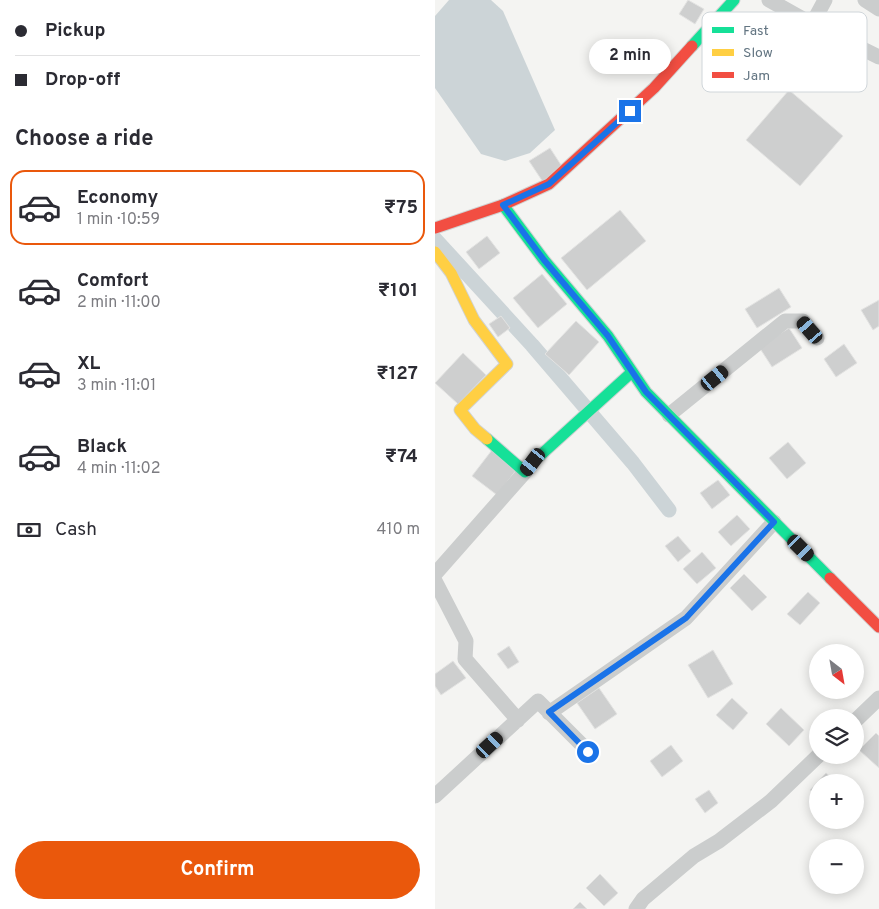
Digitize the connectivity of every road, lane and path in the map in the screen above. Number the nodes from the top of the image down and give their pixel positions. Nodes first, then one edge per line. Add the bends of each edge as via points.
1 (734, 0) edge
2 (769, 0) edge
3 (825, 0) edge
4 (865, 0) edge
5 (879, 9) edge
6 (723, 12) edge
7 (790, 12) edge
8 (818, 12) edge
9 (702, 35) edge
10 (867, 52) edge
11 (879, 58) edge
12 (503, 205) junction
13 (435, 228) edge
14 (435, 252) edge
15 (817, 338) dead end
16 (632, 372) junction
17 (669, 415) junction
18 (525, 472) junction
19 (774, 522) junction
20 (435, 574) edge
21 (435, 581) edge
22 (879, 627) edge
23 (879, 698) edge
24 (549, 712) junction
25 (864, 712) edge
26 (518, 720) junction
27 (588, 752) dead end
28 (810, 764) edge
29 (435, 796) edge
30 (636, 909) edge

1 - 6 street
2 - 7 street
3 - 8 street
4 - 5 street
9 - 12 street via 654,88 581,157 549,184
10 - 11 street
12 - 13 street
12 - 16 street via 608,336
14 - 18 street via 446,263 471,315 507,364 459,410 475,429
15 - 17 street via 803,321 785,321
16 - 17 street
16 - 18 street
17 - 19 street
18 - 20 street
19 - 22 street
19 - 24 street via 686,618
21 - 26 street via 466,641 465,659
23 - 25 street
24 - 26 street via 538,701
24 - 27 street
26 - 29 street
28 - 30 street via 771,801 694,856

